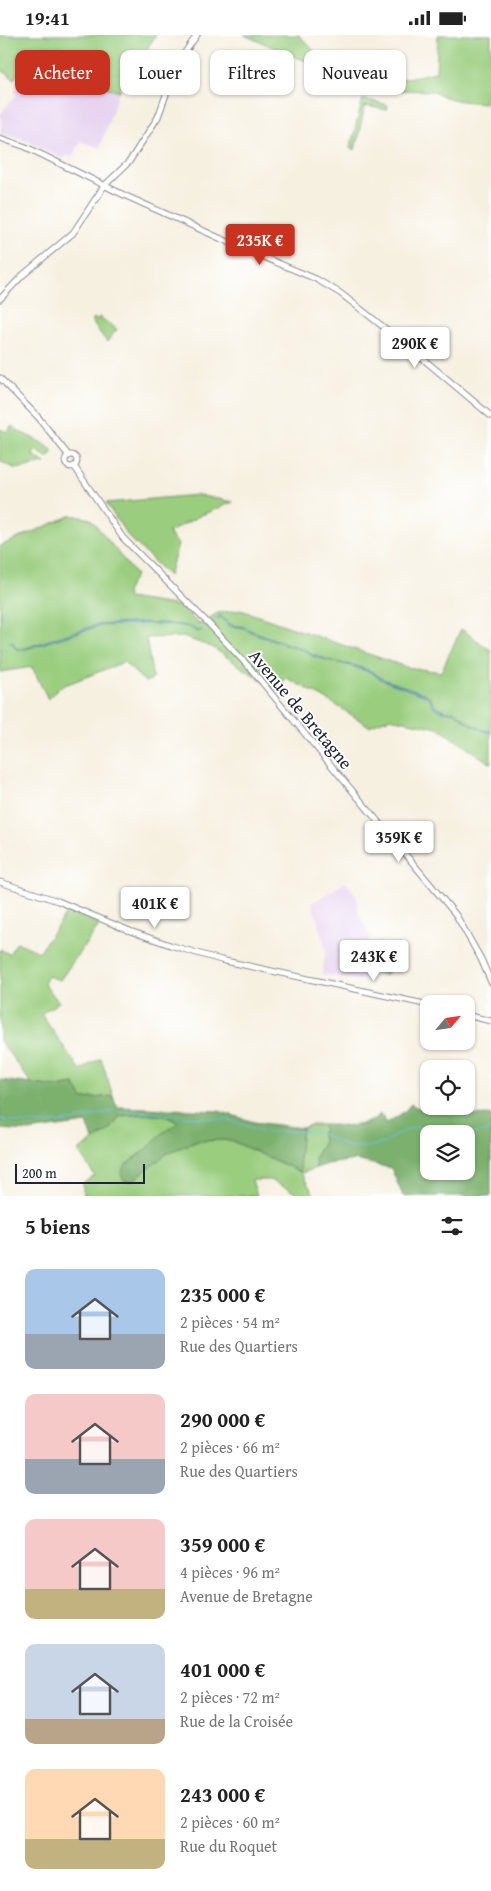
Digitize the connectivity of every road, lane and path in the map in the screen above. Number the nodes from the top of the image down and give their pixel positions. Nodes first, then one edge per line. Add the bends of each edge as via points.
1 (197, 35) edge
2 (0, 138) edge
3 (104, 186) junction
4 (0, 299) edge
5 (413, 350) junction
6 (422, 358) junction
7 (0, 378) edge
8 (491, 416) edge
9 (69, 456) junction
10 (74, 466) junction
11 (0, 882) edge
12 (491, 982) edge
13 (420, 1003) edge
14 (475, 1017) edge
15 (491, 1021) edge

1 - 3 street via 177,63 158,117 145,140 129,163
2 - 3 street via 26,147
3 - 4 street via 73,233
3 - 5 street via 316,279 340,293
5 - 6 street via 414,358
5 - 6 street via 417,347 422,349
6 - 8 street
7 - 9 street via 38,417
9 - 10 street via 77,459
9 - 10 street via 66,464
10 - 12 street, Avenue de Bretagne via 123,538 250,668 456,915
11 - 13 street via 173,946 260,969
14 - 15 street

